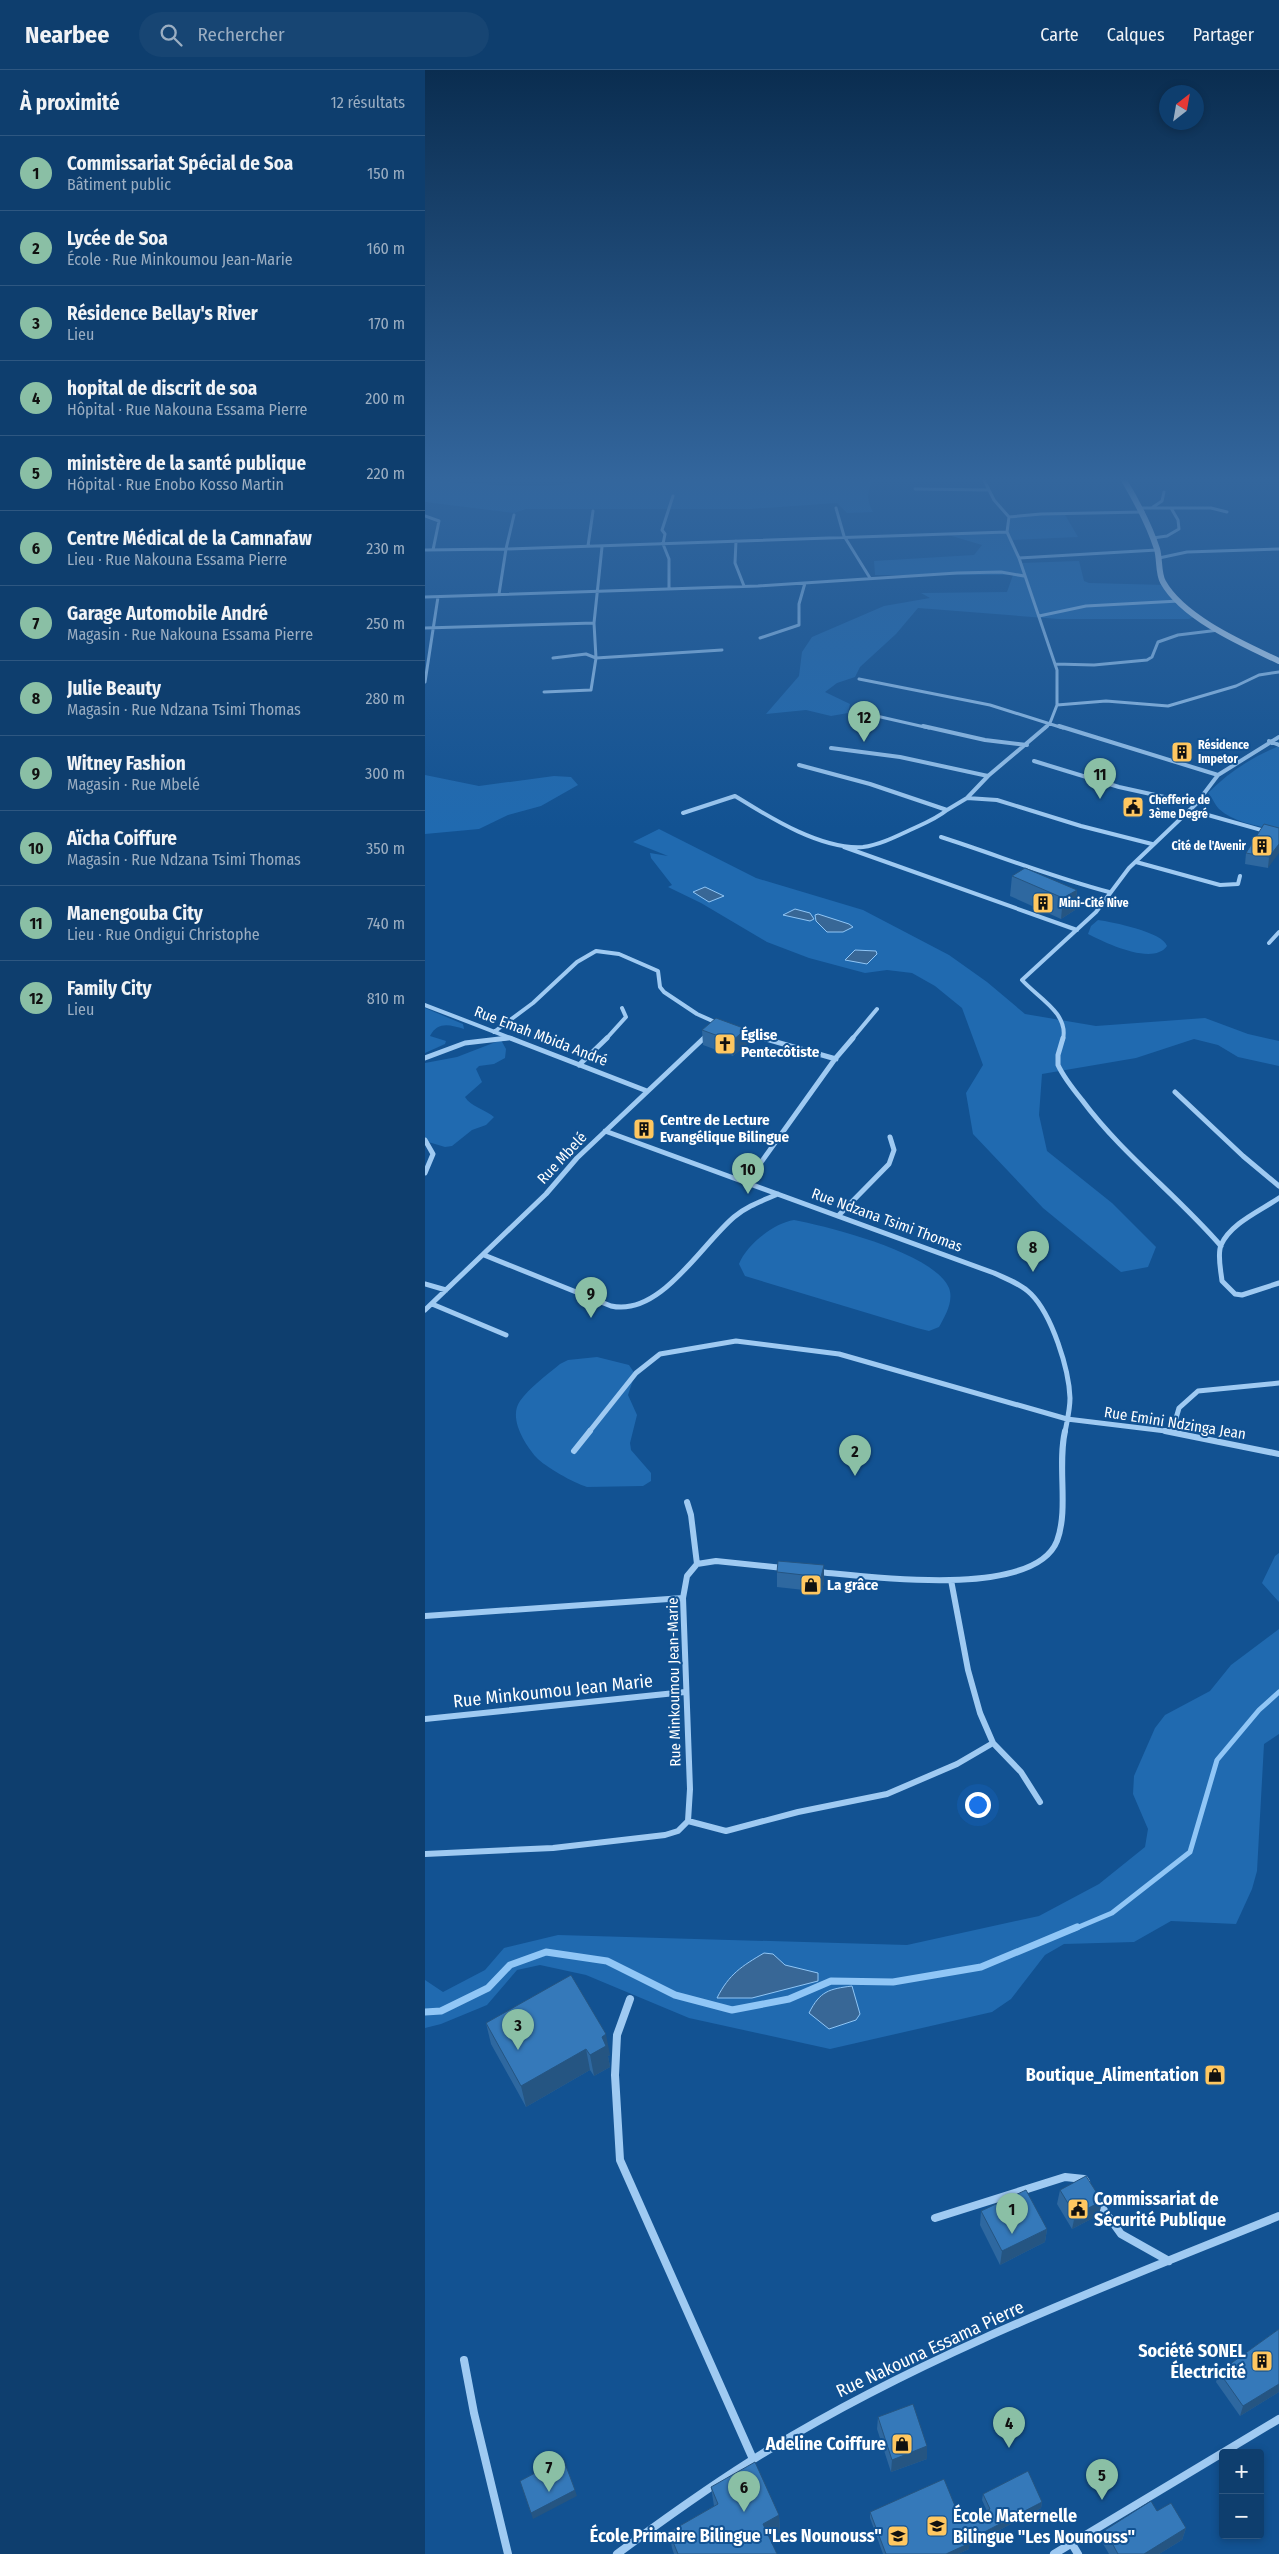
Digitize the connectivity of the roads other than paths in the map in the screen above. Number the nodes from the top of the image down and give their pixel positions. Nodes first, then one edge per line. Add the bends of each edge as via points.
1 (460, 596) edge
2 (597, 596) edge
3 (801, 596) edge
4 (1031, 596) edge
5 (1174, 596) edge
6 (425, 597) edge
7 (438, 597) junction
8 (1179, 601) junction
9 (1039, 616) junction
10 (594, 623) junction
11 (425, 628) edge
12 (432, 628) junction
13 (1221, 630) junction
14 (759, 638) dead end
15 (722, 650) dead end
16 (431, 658) junction
17 (553, 658) dead end
18 (596, 658) junction
19 (425, 659) edge
20 (1279, 662) edge
21 (1055, 664) junction
22 (1279, 672) edge
23 (859, 679) dead end
24 (425, 682) edge
25 (544, 692) dead end
26 (1057, 705) junction
27 (872, 715) dead end
28 (1050, 723) junction
29 (1279, 737) edge
30 (1269, 741) junction
31 (1027, 745) junction
32 (1279, 745) edge
33 (831, 748) dead end
34 (1034, 761) dead end
35 (799, 765) dead end
36 (1218, 775) junction
37 (988, 776) junction
38 (967, 798) junction
39 (1196, 804) junction
40 (947, 810) junction
41 (1190, 810) junction
42 (683, 813) dead end
43 (1279, 836) edge
44 (941, 837) dead end
45 (1152, 844) junction
46 (840, 846) junction
47 (1136, 862) junction
48 (1240, 876) dead end
49 (1109, 892) junction
50 (1077, 930) junction
51 (1279, 932) edge
52 (1269, 943) dead end
53 (425, 1004) edge
54 (622, 1008) dead end
55 (877, 1009) dead end
56 (719, 1024) junction
57 (726, 1027) edge
58 (733, 1030) edge
59 (494, 1032) junction
60 (511, 1038) junction
61 (425, 1058) edge
62 (835, 1058) junction
63 (579, 1064) junction
64 (647, 1091) junction
65 (1175, 1092) dead end
66 (605, 1131) junction
67 (890, 1137) dead end
68 (425, 1140) edge
69 (425, 1173) edge
70 (747, 1182) junction
71 (1279, 1186) edge
72 (778, 1194) junction
73 (1279, 1198) edge
74 (838, 1216) junction
75 (1221, 1246) junction
76 (484, 1255) junction
77 (1279, 1283) edge
78 (425, 1284) edge
79 (446, 1290) junction
80 (432, 1304) junction
81 (425, 1310) edge
82 (506, 1335) dead end
83 (1279, 1383) edge
84 (1067, 1419) junction
85 (1172, 1432) junction
86 (574, 1451) dead end
87 (1279, 1454) edge
88 (687, 1502) dead end
89 (697, 1564) junction
90 (793, 1569) edge
91 (812, 1571) edge
92 (951, 1580) junction
93 (683, 1598) junction
94 (425, 1616) edge
95 (685, 1692) junction
96 (425, 1719) edge
97 (993, 1744) junction
98 (1040, 1802) dead end
99 (688, 1821) junction
100 (425, 1854) edge
101 (630, 2000) dead end
102 (1089, 2187) edge
103 (1094, 2196) edge
104 (1279, 2216) edge
105 (935, 2218) dead end
106 (1169, 2261) junction
107 (464, 2360) dead end
108 (1279, 2420) edge
109 (753, 2459) junction
110 (1072, 2544) junction
111 (508, 2554) edge
112 (617, 2554) edge
113 (1054, 2554) edge
114 (1078, 2554) edge

1 - 7 street
2 - 10 street
3 - 14 street via 799,625
4 - 9 street
5 - 8 street
6 - 7 street
7 - 12 street
8 - 9 street via 1061,610
8 - 13 street
9 - 21 street
10 - 12 street
10 - 18 street
11 - 12 street
12 - 16 street
13 - 20 street
13 - 21 street via 1179,635 1158,642 1152,657 1147,660 1094,665
15 - 18 street
16 - 19 street
16 - 24 street
17 - 18 street via 586,654
18 - 25 street via 591,690
21 - 26 street
22 - 26 street via 1259,675 1236,686 1168,706 1106,701
23 - 28 street via 962,698
26 - 28 street
27 - 31 street via 985,740
28 - 31 street
28 - 36 street
29 - 30 street
30 - 32 street
30 - 36 street
31 - 37 street
33 - 37 street via 891,756
34 - 39 street via 1119,787
35 - 40 street
36 - 39 street
37 - 38 street
38 - 40 street
38 - 45 street via 997,800
39 - 41 street
40 - 46 street via 876,845
41 - 43 street
41 - 45 street
42 - 46 street via 735,796 774,820
44 - 49 street via 1066,881
45 - 47 street
46 - 50 street
47 - 48 street via 1220,885 1238,884
47 - 49 street
49 - 50 street via 1096,912
50 - 75 street via 1022,980 1060,1018 1065,1035 1058,1067 1103,1129 1200,1221
51 - 52 street
53 - 59 street, Rue Emah Mbida André
54 - 63 street via 626,1017 620,1026
55 - 62 street
56 - 57 street
56 - 59 street via 697,1014 662,990 659,971 619,954 596,951 577,962 533,1003
56 - 64 street, Rue Mbelé
58 - 62 street
59 - 60 street, Rue Emah Mbida André
60 - 61 street via 465,1043
60 - 63 street, Rue Emah Mbida André
62 - 70 street
63 - 64 street, Rue Emah Mbida André
64 - 66 street, Rue Mbelé
65 - 71 street
66 - 70 street, Rue Ndzana Tsimi Thomas
66 - 76 street, Rue Mbelé
67 - 74 street via 894,1150 889,1164
68 - 69 street via 433,1154
70 - 72 street, Rue Ndzana Tsimi Thomas
72 - 74 street, Rue Ndzana Tsimi Thomas
72 - 76 street via 747,1207 733,1218 670,1286 638,1306 624,1309
73 - 75 street via 1242,1220
74 - 84 street, Rue Ndzana Tsimi Thomas via 994,1273 1019,1285 1036,1299 1059,1348 1068,1377 1070,1405
75 - 77 street via 1220,1276 1235,1294 1242,1295
76 - 79 street, Rue Mbelé
78 - 79 street
79 - 80 street, Rue Mbelé
80 - 81 street, Rue Mbelé
80 - 82 street
83 - 85 street via 1198,1391 1178,1407
84 - 85 street, Rue Emini Ndzinga Jean
84 - 86 street, Rue Emini Ndzinga Jean via 839,1354 736,1341 660,1354 636,1374
84 - 92 street via 1061,1450 1059,1538 1048,1556 1031,1568
85 - 87 street, Rue Emini Ndzinga Jean
88 - 89 street
89 - 90 street via 716,1562
89 - 93 street, Rue Minkoumou Jean-Marie via 687,1576
91 - 92 street
92 - 97 street via 970,1676
93 - 94 street
93 - 95 street, Rue Minkoumou Jean-Marie
95 - 96 street, Rue Minkoumou Jean Marie
95 - 99 street, Rue Minkoumou Jean-Marie via 690,1789
97 - 98 street via 1021,1772
97 - 99 street via 957,1764 887,1794 726,1830
99 - 100 street via 678,1831 665,1835 553,1848
101 - 109 street via 617,2035 615,2076 620,2160
102 - 105 street via 1084,2179 1065,2178
103 - 106 street via 1121,2234
104 - 106 street, Rue Nakouna Essama Pierre
106 - 109 street, Rue Nakouna Essama Pierre via 997,2333 845,2405
107 - 111 street
108 - 110 street
109 - 112 street, Rue Nakouna Essama Pierre via 684,2504
110 - 113 street
110 - 114 street

